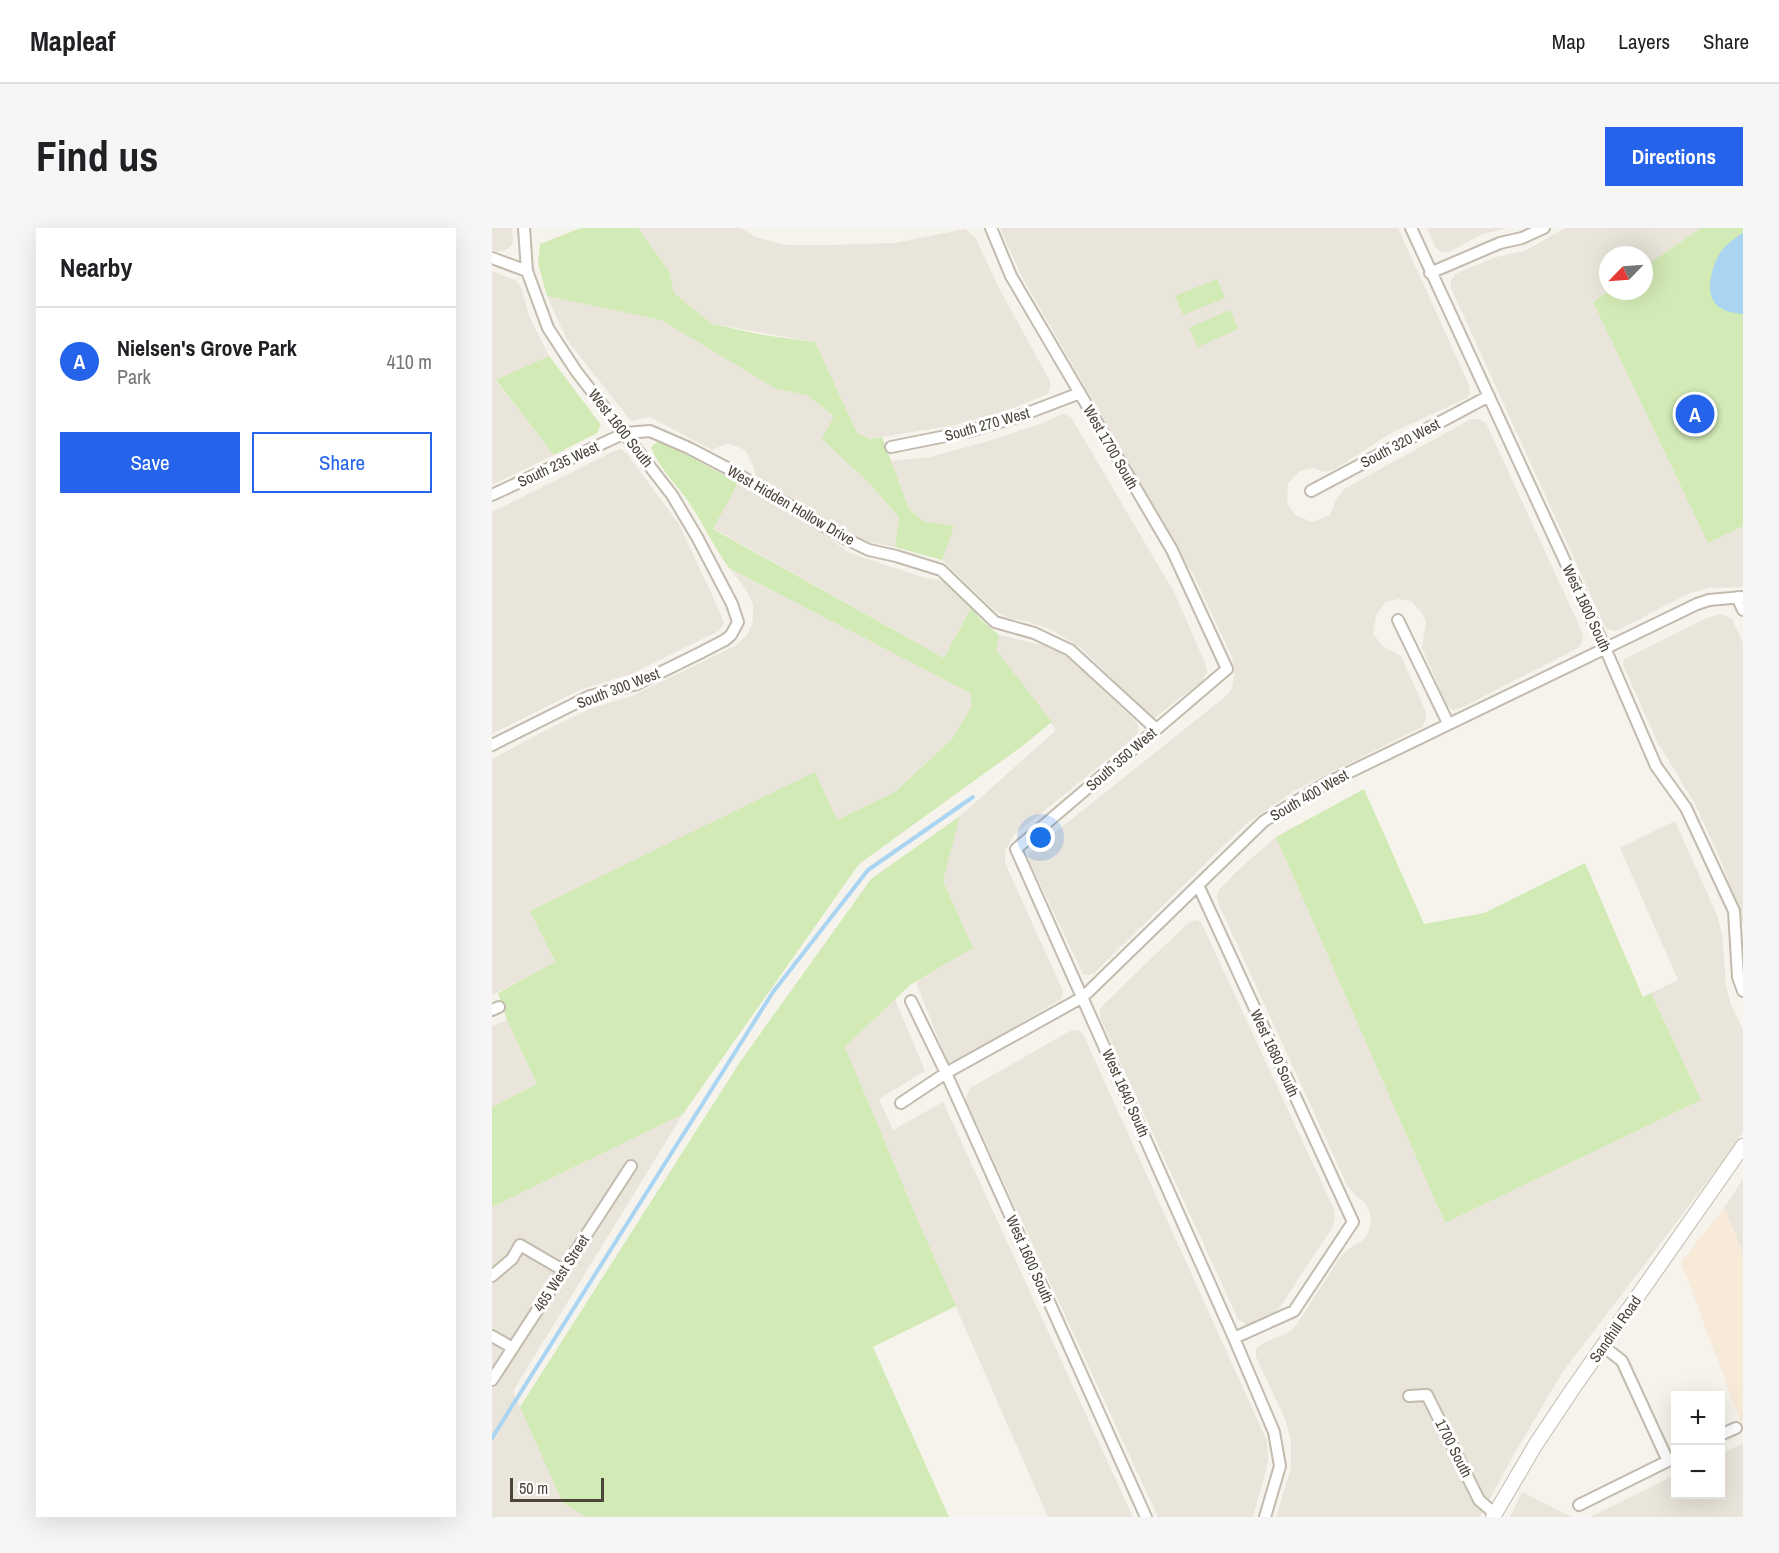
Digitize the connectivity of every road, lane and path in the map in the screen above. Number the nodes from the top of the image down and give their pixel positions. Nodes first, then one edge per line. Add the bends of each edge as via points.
1 (524, 228) edge
2 (991, 228) edge
3 (1411, 228) edge
4 (1544, 228) edge
5 (492, 258) edge
6 (527, 271) junction
7 (1430, 273) junction
8 (1080, 393) junction
9 (1489, 396) junction
10 (625, 433) junction
11 (891, 447) dead end
12 (1311, 491) dead end
13 (492, 495) edge
14 (1740, 597) edge
15 (1743, 610) edge
16 (1398, 620) dead end
17 (738, 622) joint
18 (1605, 648) junction
19 (1227, 669) joint
20 (1448, 723) junction
21 (1156, 729) junction
22 (492, 745) edge
23 (1016, 849) joint
24 (1198, 885) junction
25 (1743, 991) edge
26 (1083, 997) junction
27 (911, 1001) dead end
28 (946, 1074) junction
29 (901, 1103) dead end
30 (1743, 1146) edge
31 (631, 1166) dead end
32 (562, 1270) junction
33 (492, 1276) edge
34 (492, 1336) edge
35 (1234, 1338) junction
36 (1603, 1346) junction
37 (513, 1348) junction
38 (492, 1380) edge
39 (1409, 1396) dead end
40 (1736, 1428) dead end
41 (1725, 1433) edge
42 (1671, 1457) edge
43 (1671, 1459) edge
44 (1579, 1505) dead end
45 (1494, 1515) edge
46 (1146, 1517) edge
47 (1265, 1517) edge

1 - 6 street, West 1600 South
2 - 8 street, West 1700 South via 1011,276
3 - 7 street, West 1800 South
4 - 7 street
5 - 6 street
6 - 10 street, West 1600 South via 548,328
7 - 9 street, West 1800 South
8 - 11 street, South 270 West via 966,432
8 - 19 street, West 1700 South via 1172,550
9 - 12 street, South 320 West
9 - 18 street, West 1800 South
10 - 13 street, South 235 West
10 - 17 street, West 1600 South via 685,516
10 - 21 street, West Hidden Hollow Drive via 650,431 729,469 869,550 941,570 995,622 1034,633 1070,650
14 - 15 street
14 - 18 street, South 400 West via 1697,604
16 - 20 street
17 - 22 street, South 300 West via 725,640 690,658 637,684 590,696
18 - 20 street, South 400 West
18 - 25 street, West 1800 South via 1656,766 1686,808 1734,911 1738,977
19 - 21 street, South 350 West
20 - 24 street, South 400 West via 1323,785 1264,821
21 - 23 street, South 350 West
23 - 26 street, West 1640 South
24 - 26 street, South 400 West
24 - 35 street, West 1680 South via 1353,1221 1294,1311
26 - 28 street, South 400 West
26 - 35 street, West 1640 South
27 - 28 street, West 1600 South
28 - 29 street, South 400 West
28 - 46 street, West 1600 South
30 - 36 street, Sandhill Road
31 - 32 street, 465 West Street
32 - 33 street via 520,1245 512,1259
32 - 37 street, 465 West Street
34 - 37 street
35 - 47 street, West 1640 South via 1274,1432 1280,1466
36 - 42 street via 1622,1361
36 - 45 street, Sandhill Road via 1536,1444
37 - 38 street, 465 West Street
39 - 45 street, 1700 South via 1427,1395 1479,1500
40 - 41 street
43 - 44 street

